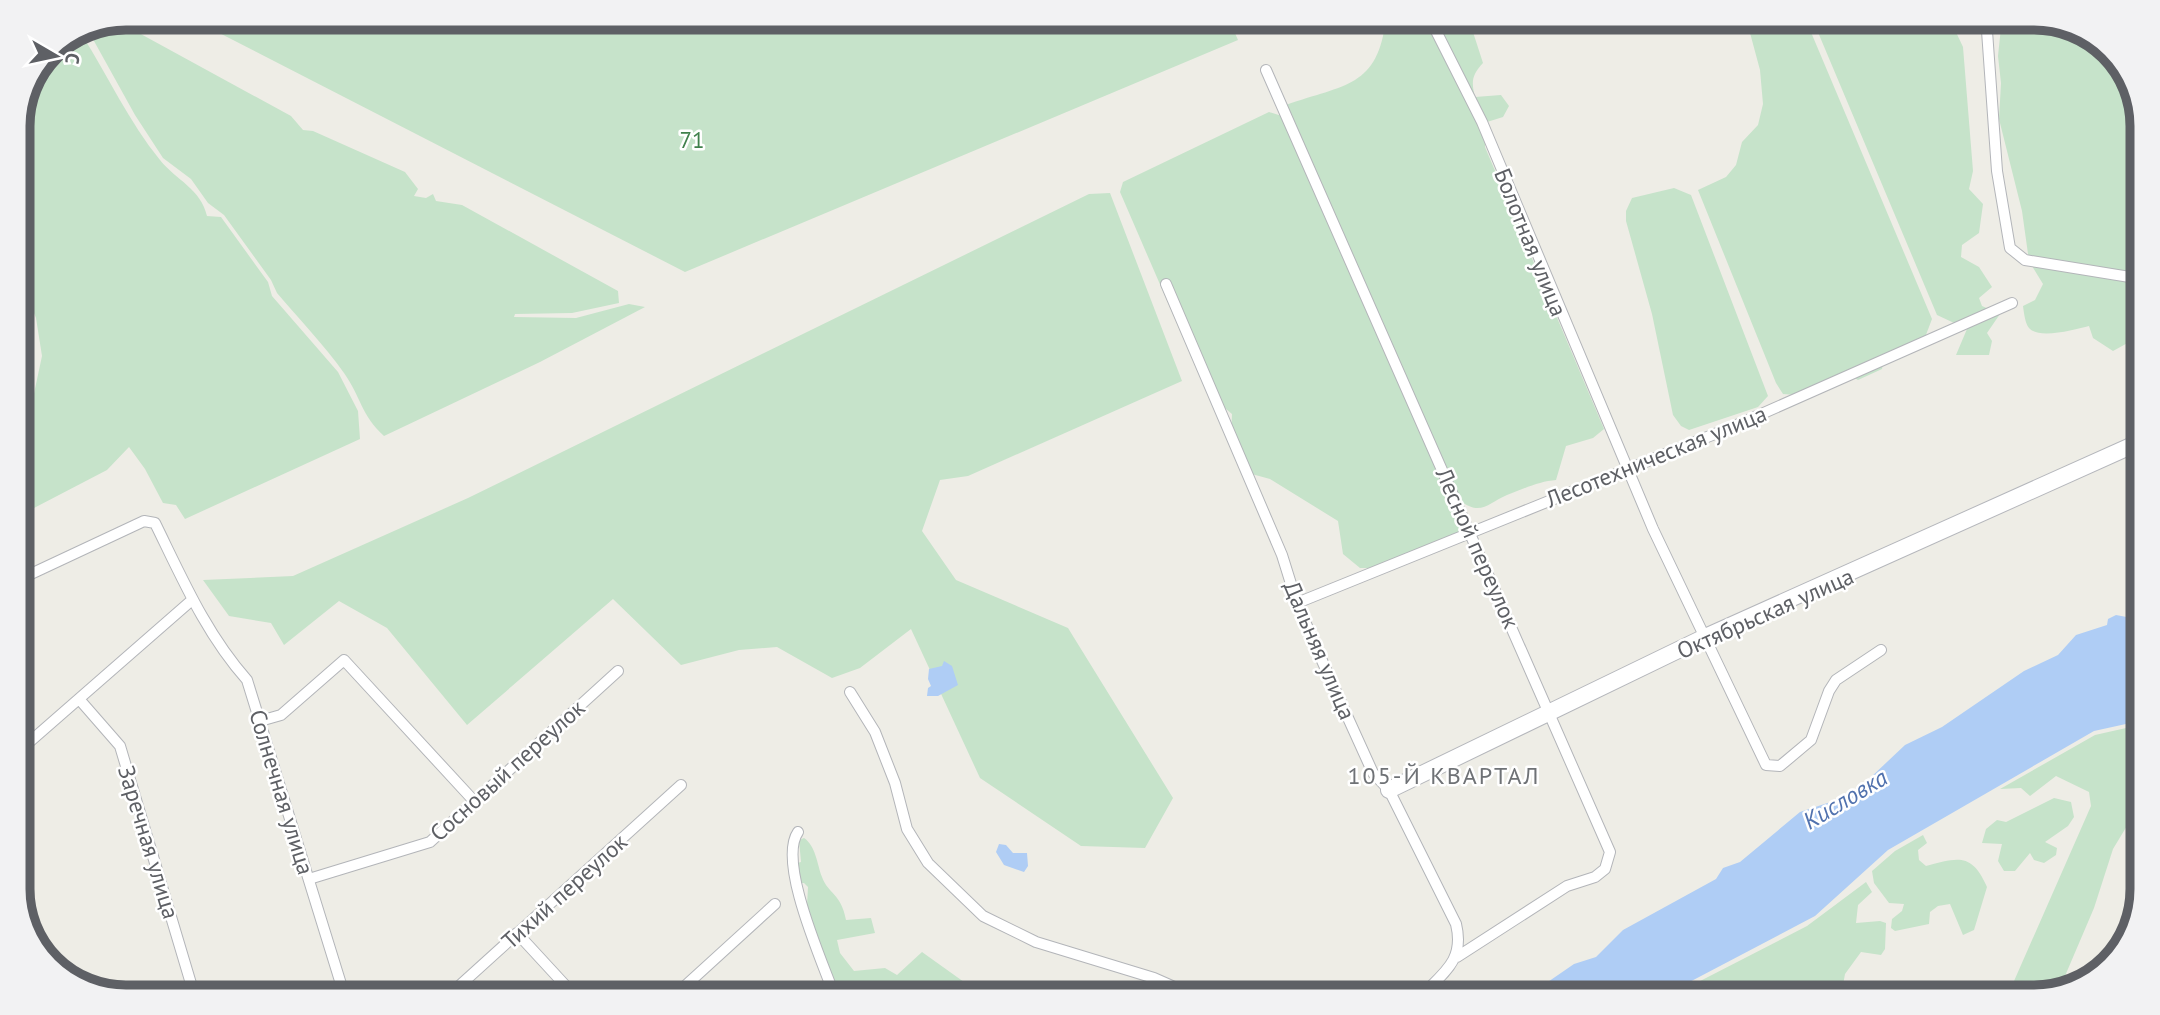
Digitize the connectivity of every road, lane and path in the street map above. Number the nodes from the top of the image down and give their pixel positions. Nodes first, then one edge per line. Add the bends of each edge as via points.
1 (1435, 30) edge
2 (1987, 30) edge
3 (1266, 70) dead end
4 (2130, 277) edge
5 (1166, 284) dead end
6 (2012, 303) dead end
7 (2130, 446) edge
8 (1627, 469) junction
9 (1471, 531) junction
10 (30, 575) edge
11 (192, 600) junction
12 (1297, 603) junction
13 (1703, 638) junction
14 (1881, 650) dead end
15 (618, 671) dead end
16 (850, 692) dead end
17 (79, 699) junction
18 (1551, 713) junction
19 (260, 721) junction
20 (30, 742) edge
21 (681, 785) dead end
22 (1389, 789) junction
23 (474, 801) junction
24 (798, 832) dead end
25 (309, 879) junction
26 (775, 904) dead end
27 (517, 933) junction
28 (1457, 957) junction
29 (191, 985) edge
30 (341, 985) edge
31 (461, 985) edge
32 (564, 985) edge
33 (687, 985) edge
34 (830, 985) edge
35 (1169, 985) edge
36 (1431, 985) edge

1 - 8 street, Болотная улица via 1487,135
2 - 4 street via 1997,171 2010,248 2025,260
3 - 9 street, Лесной переулок
5 - 12 street, Дальняя улица via 1282,555
6 - 8 street, Лесотехническая улица
7 - 13 street, Октябрьская улица
8 - 9 street, Лесотехническая улица
8 - 13 street, Болотная улица
9 - 12 street, Лесотехническая улица
9 - 18 street, Лесной переулок
10 - 11 street, Солнечная улица via 150,521
11 - 17 street
11 - 19 street, Солнечная улица via 222,652 247,680
12 - 22 street, Дальняя улица via 1373,772
13 - 14 street, Болотная улица via 1766,765 1772,767 1780,766 1811,740 1836,680
13 - 18 street, Октябрьская улица
15 - 23 street, Сосновый переулок
16 - 35 street via 875,732 914,840 928,863 983,916 1036,942
17 - 20 street
17 - 29 street, Заречная улица via 120,746
18 - 22 street, Октябрьская улица
18 - 28 street, Лесной переулок via 1610,852 1609,859 1595,877 1567,886
19 - 23 street via 281,715 344,660
19 - 25 street, Солнечная улица
21 - 27 street, Тихий переулок
22 - 28 street, Дальняя улица via 1456,924
23 - 25 street, Сосновый переулок via 430,842
24 - 34 street via 792,846 797,889
25 - 30 street, Солнечная улица
26 - 33 street
27 - 31 street, Тихий переулок
27 - 32 street
28 - 36 street

